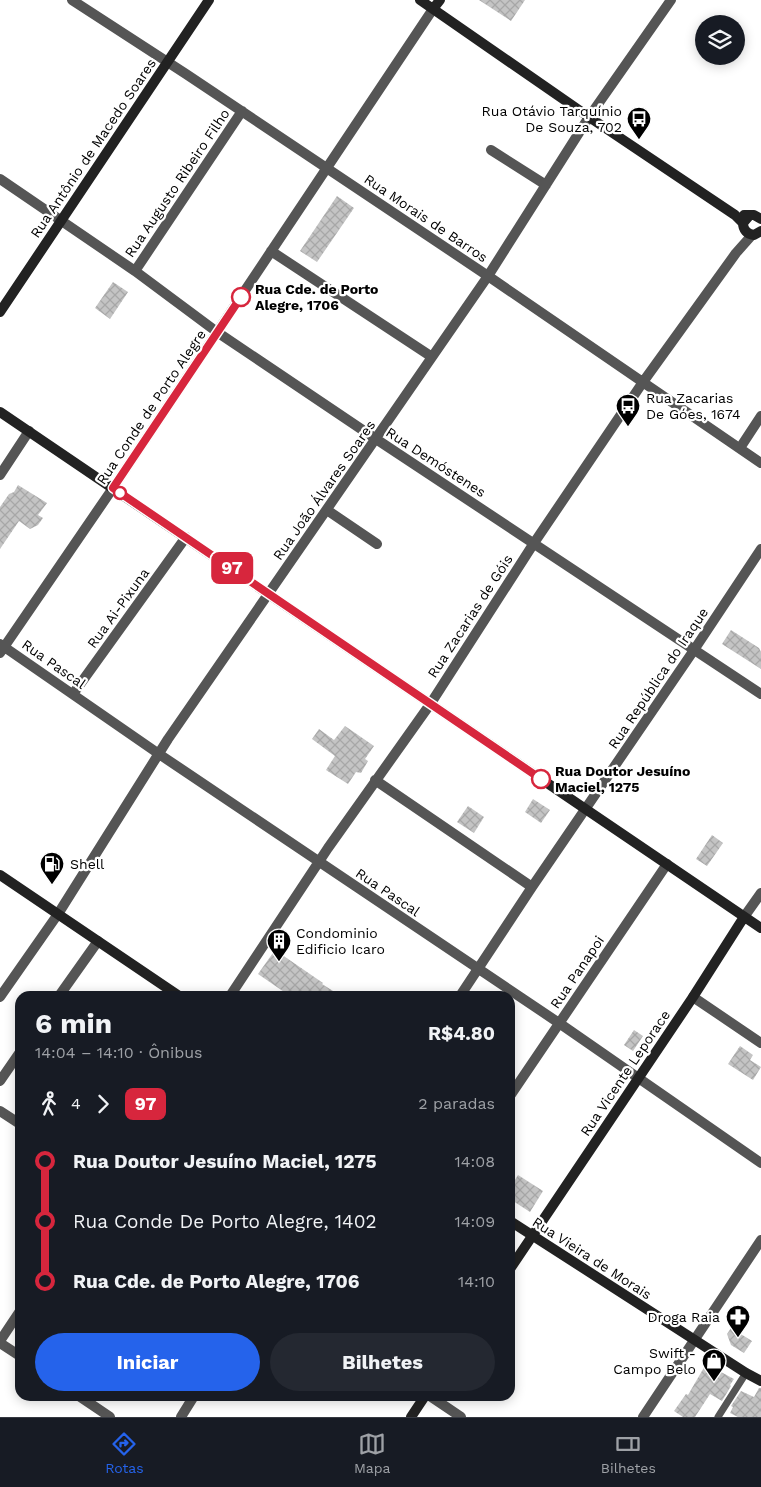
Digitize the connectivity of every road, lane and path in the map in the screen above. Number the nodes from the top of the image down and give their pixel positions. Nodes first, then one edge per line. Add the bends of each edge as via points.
1 (72, 0) edge
2 (210, 0) edge
3 (420, 0) edge
4 (671, 0) edge
5 (436, 4) edge
6 (168, 62) junction
7 (242, 111) junction
8 (589, 118) junction
9 (491, 150) dead end
10 (327, 168) junction
11 (0, 179) edge
12 (546, 185) junction
13 (62, 220) junction
14 (754, 225) edge
15 (271, 252) junction
16 (135, 271) junction
17 (488, 276) junction
18 (0, 312) edge
19 (217, 332) junction
20 (432, 357) junction
21 (643, 382) junction
22 (0, 412) edge
23 (761, 416) edge
24 (29, 431) junction
25 (376, 439) junction
26 (740, 448) junction
27 (761, 463) edge
28 (0, 475) edge
29 (113, 488) junction
30 (326, 510) junction
31 (186, 537) junction
32 (534, 543) junction
33 (377, 544) dead end
34 (761, 549) edge
35 (269, 593) junction
36 (2, 648) edge
37 (694, 650) junction
38 (73, 694) junction
39 (761, 694) edge
40 (430, 703) junction
41 (159, 754) junction
42 (376, 780) junction
43 (584, 809) junction
44 (320, 862) junction
45 (667, 864) junction
46 (0, 874) edge
47 (532, 887) junction
48 (761, 893) edge
49 (58, 914) junction
50 (744, 917) junction
51 (761, 928) edge
52 (98, 941) junction
53 (478, 970) junction
54 (63, 991) edge
55 (171, 991) edge
56 (233, 991) edge
57 (463, 991) edge
58 (510, 991) edge
59 (515, 994) edge
60 (0, 997) edge
61 (693, 997) junction
62 (559, 1023) junction
63 (761, 1043) edge
64 (15, 1059) edge
65 (638, 1079) junction
66 (0, 1081) edge
67 (515, 1089) edge
68 (0, 1111) edge
69 (15, 1121) edge
70 (761, 1163) edge
71 (515, 1224) edge
72 (532, 1236) junction
73 (761, 1240) edge
74 (515, 1262) edge
75 (15, 1319) edge
76 (695, 1340) junction
77 (0, 1342) edge
78 (15, 1352) edge
79 (746, 1373) junction
80 (761, 1381) edge
81 (87, 1401) edge
82 (191, 1401) edge
83 (421, 1401) edge
84 (437, 1401) edge
85 (110, 1417) edge
86 (181, 1417) edge
87 (411, 1417) edge
88 (461, 1417) edge
89 (643, 1417) edge
90 (718, 1417) edge

1 - 6 street, Rua Morais de Barros
2 - 6 street, Rua Antônio de Macedo Soares
3 - 5 street
4 - 8 street, Rua João Álvares Soares
5 - 8 street
5 - 10 street, Rua Conde de Porto Alegre
6 - 7 street, Rua Morais de Barros
6 - 13 street, Rua Antônio de Macedo Soares
7 - 10 street, Rua Morais de Barros
7 - 16 street, Rua Augusto Ribeiro Filho
8 - 12 street, Rua João Álvares Soares
8 - 14 street
9 - 12 street
10 - 15 street, Rua Conde de Porto Alegre
10 - 17 street, Rua Morais de Barros
11 - 13 street, Rua Demóstenes
12 - 17 street, Rua João Álvares Soares
13 - 16 street, Rua Demóstenes
13 - 18 street, Rua Antônio de Macedo Soares
14 - 21 street, Rua Zacarias de Góis
15 - 19 street, Rua Conde de Porto Alegre
15 - 20 street
16 - 19 street, Rua Demóstenes
17 - 20 street, Rua João Álvares Soares
17 - 21 street, Rua Morais de Barros
19 - 25 street, Rua Demóstenes
19 - 29 street, Rua Conde de Porto Alegre
20 - 25 street, Rua João Álvares Soares
21 - 26 street, Rua Morais de Barros
21 - 32 street, Rua Zacarias de Góis
22 - 24 street
23 - 26 street
24 - 28 street
24 - 29 street
25 - 30 street, Rua João Álvares Soares
25 - 32 street, Rua Demóstenes
26 - 27 street, Rua Morais de Barros
29 - 31 street
29 - 36 street, Rua Conde de Porto Alegre
30 - 33 street
30 - 35 street, Rua João Álvares Soares
31 - 35 street
31 - 38 street, Rua Ai-Pixuna
32 - 37 street, Rua Demóstenes
32 - 40 street, Rua Zacarias de Góis
34 - 37 street, Rua República do Iraque
35 - 40 street
35 - 41 street, Rua João Álvares Soares
36 - 38 street, Rua Pascal
37 - 39 street, Rua Demóstenes
37 - 43 street, Rua República do Iraque
38 - 41 street, Rua Pascal
40 - 42 street, Rua Zacarias de Góis
40 - 43 street
41 - 44 street, Rua Pascal
41 - 49 street, Rua João Álvares Soares
42 - 44 street, Rua Zacarias de Góis
42 - 47 street
43 - 45 street
43 - 47 street, Rua República do Iraque
44 - 53 street, Rua Pascal
44 - 56 street, Rua Zacarias de Góis
45 - 50 street
45 - 62 street, Rua Panapoi
46 - 49 street
47 - 53 street, Rua República do Iraque
48 - 50 street, Rua Vicente Leporace
49 - 52 street
49 - 60 street, Rua João Álvares Soares
50 - 51 street
50 - 61 street, Rua Vicente Leporace
52 - 54 street
52 - 55 street
53 - 57 street, Rua República do Iraque
53 - 58 street, Rua Pascal
59 - 62 street, Rua Pascal
61 - 63 street
61 - 65 street, Rua Vicente Leporace
62 - 65 street, Rua Pascal
62 - 67 street, Rua Panapoi
64 - 66 street
65 - 70 street, Rua Pascal
65 - 72 street, Rua Vicente Leporace
68 - 69 street
71 - 72 street, Rua Vieira de Morais
72 - 74 street, Rua Vicente Leporace
72 - 76 street, Rua Vieira de Morais
73 - 76 street
75 - 77 street
76 - 79 street, Rua Vieira de Morais
76 - 89 street
77 - 78 street
79 - 80 street, Rua Vieira de Morais
79 - 90 lane
81 - 85 street
82 - 86 street
83 - 87 street
84 - 88 street

